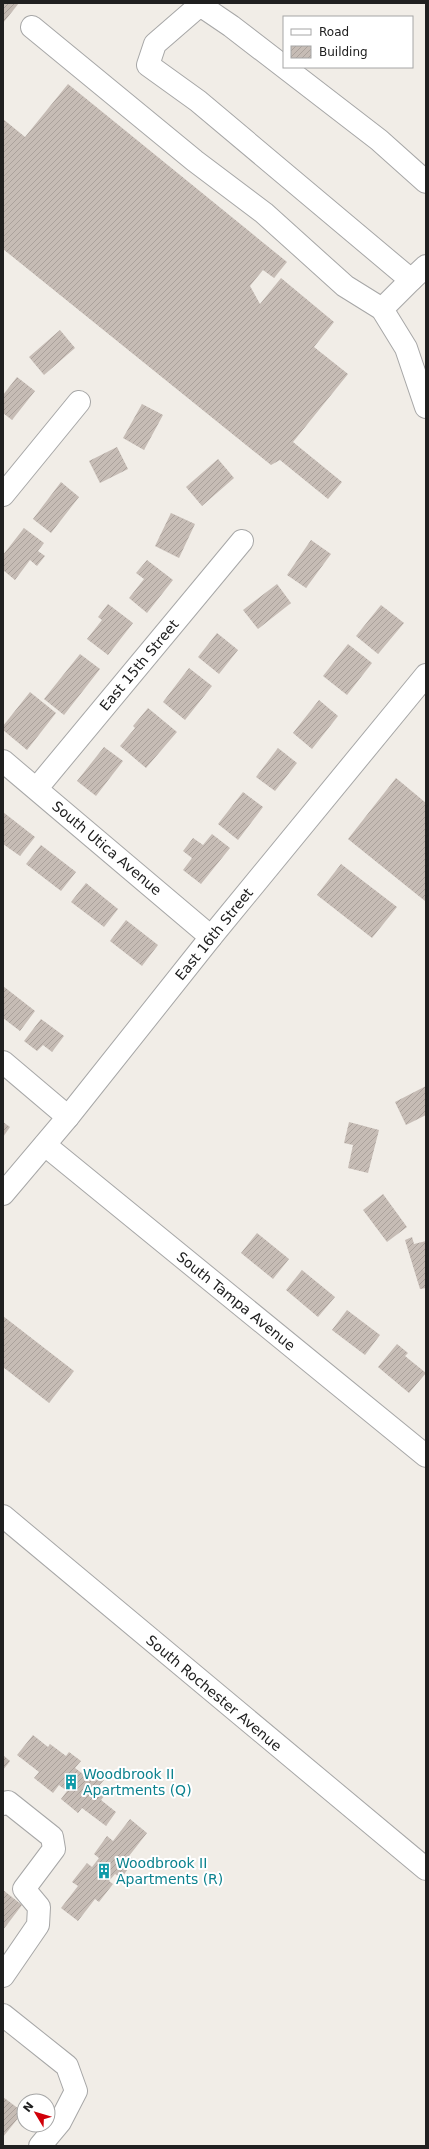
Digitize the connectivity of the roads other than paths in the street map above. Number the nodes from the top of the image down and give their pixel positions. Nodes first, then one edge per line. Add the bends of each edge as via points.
1 (32, 27) dead end
2 (283, 66) edge
3 (286, 68) edge
4 (426, 182) edge
5 (419, 273) edge
6 (382, 309) junction
7 (78, 402) dead end
8 (426, 407) edge
9 (3, 495) edge
10 (242, 541) dead end
11 (426, 675) edge
12 (3, 761) edge
13 (37, 788) junction
14 (211, 937) junction
15 (3, 1062) edge
16 (68, 1116) junction
17 (45, 1145) junction
18 (3, 1194) edge
19 (426, 1456) edge
20 (3, 1516) edge
21 (3, 1804) edge
22 (426, 1869) edge
23 (3, 1976) edge
24 (3, 2015) edge
25 (40, 2146) edge

1 - 6 street via 264,214 345,286
2 - 5 street via 200,5 155,44 148,65
3 - 4 street via 379,140
5 - 6 street
6 - 8 street via 406,348
7 - 9 street
10 - 13 street, East 15th Street
11 - 14 street, East 16th Street
12 - 13 street, South Utica Avenue
13 - 14 street, South Utica Avenue
14 - 16 street, East 16th Street
15 - 16 street
16 - 17 street, East 16th Street
17 - 18 street, East 16th Street
17 - 19 street, South Tampa Avenue
20 - 22 street, South Rochester Avenue
21 - 23 street via 8,1802 52,1837 54,1849 24,1889 39,1907 38,1925
24 - 25 street via 68,2066 76,2091 60,2122

